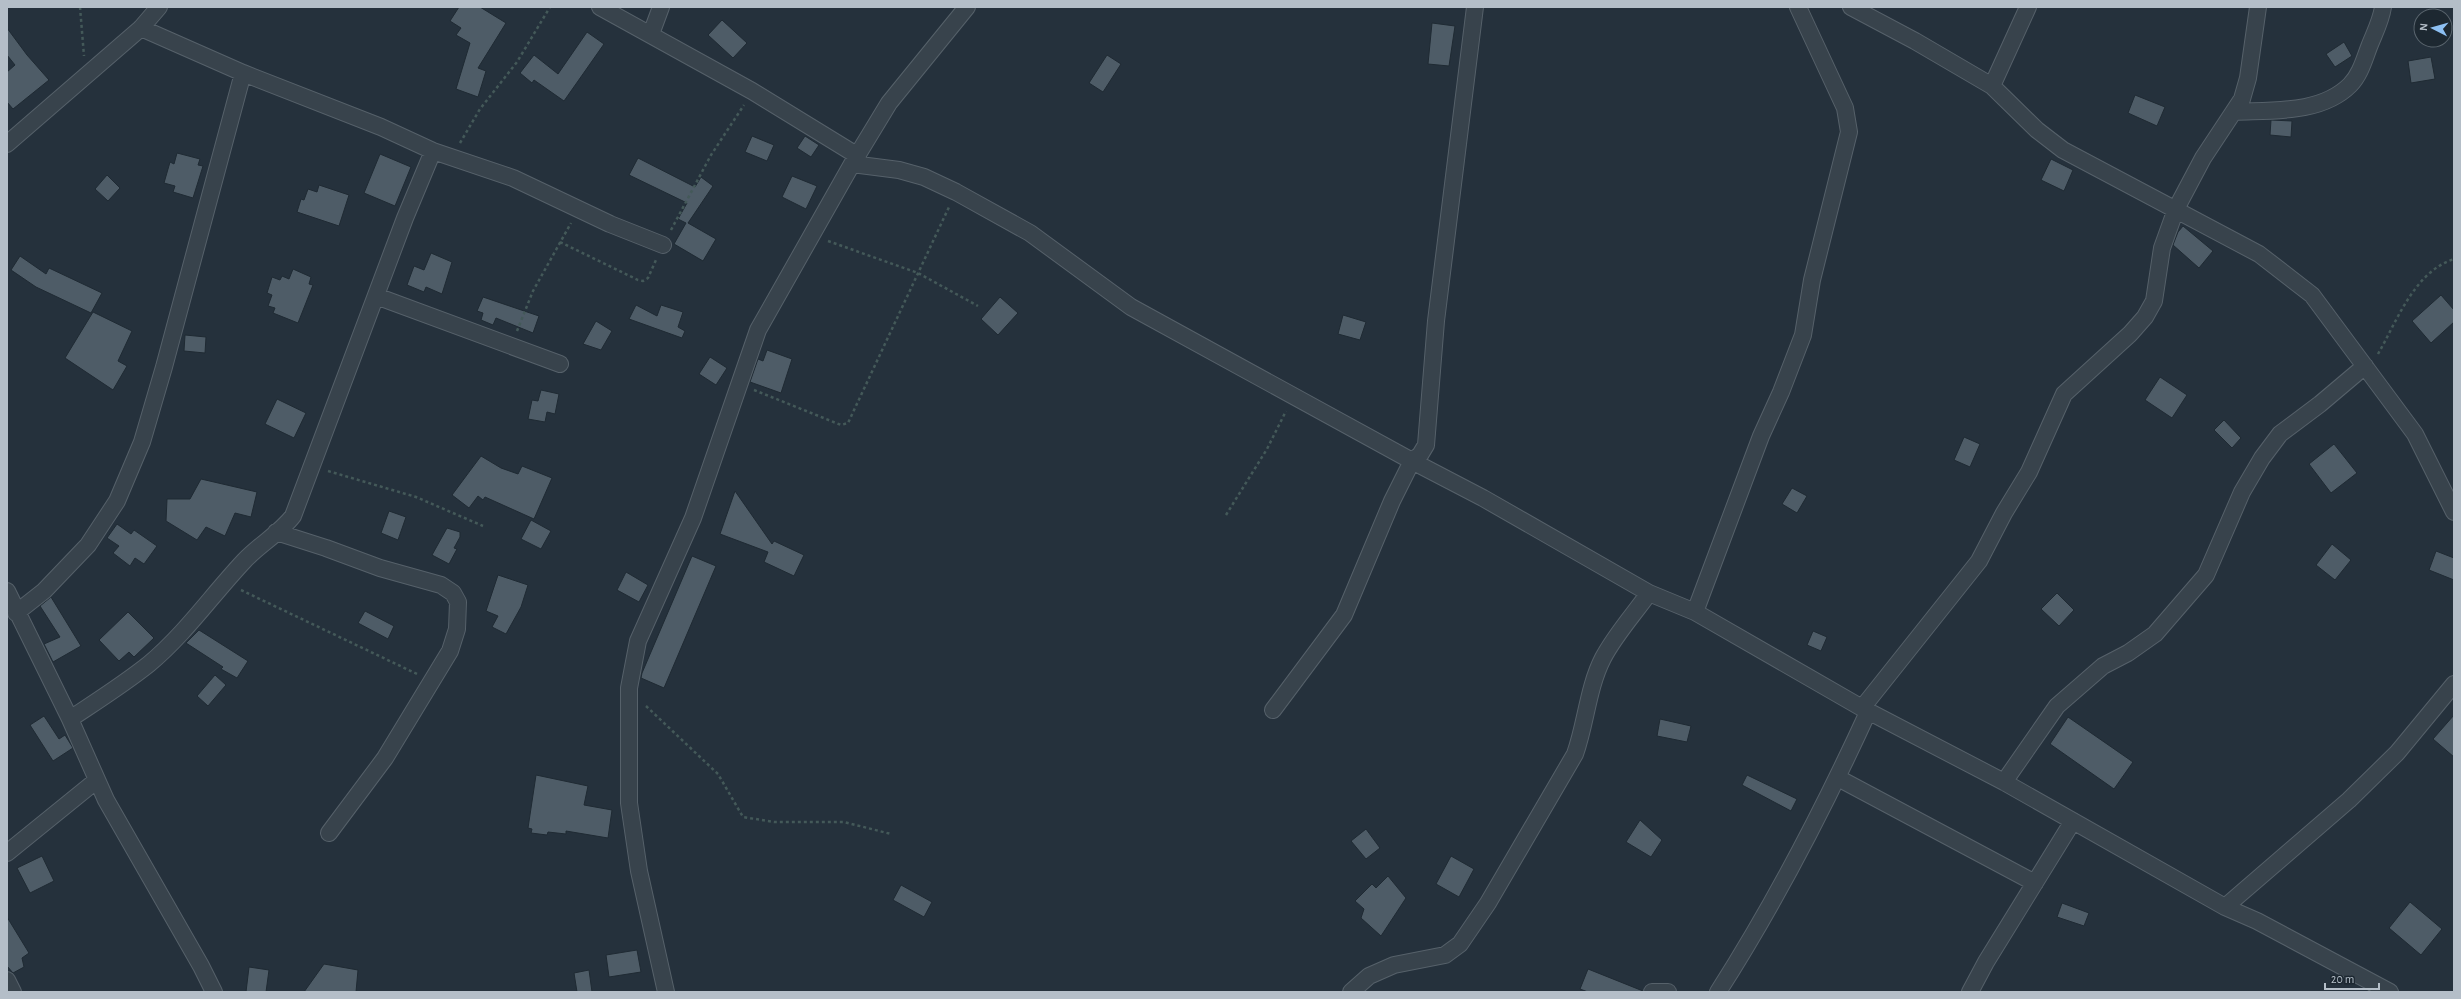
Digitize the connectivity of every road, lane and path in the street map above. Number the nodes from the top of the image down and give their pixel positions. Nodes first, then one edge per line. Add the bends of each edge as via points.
1 (80, 7) edge
2 (159, 7) edge
3 (550, 7) edge
4 (600, 7) edge
5 (661, 7) edge
6 (967, 7) edge
7 (1475, 7) edge
8 (1798, 7) edge
9 (2028, 7) edge
10 (2258, 7) edge
11 (2383, 7) edge
12 (1856, 8) edge
13 (141, 28) junction
14 (651, 34) junction
15 (243, 73) junction
16 (87, 75) junction
17 (1992, 86) junction
18 (752, 91) junction
19 (2234, 112) junction
20 (7, 144) edge
21 (433, 151) junction
22 (451, 157) junction
23 (855, 160) junction
24 (956, 192) junction
25 (578, 208) junction
26 (2176, 209) junction
27 (811, 234) junction
28 (560, 242) junction
29 (663, 245) junction
30 (2454, 260) edge
31 (918, 274) junction
32 (376, 296) junction
33 (978, 306) dead end
34 (512, 346) junction
35 (560, 364) dead end
36 (2367, 368) junction
37 (739, 383) junction
38 (1294, 397) junction
39 (1412, 461) junction
40 (312, 467) junction
41 (2454, 512) edge
42 (1226, 515) dead end
43 (482, 526) dead end
44 (276, 532) junction
45 (225, 582) junction
46 (7, 591) edge
47 (1649, 593) junction
48 (1695, 612) junction
49 (16, 613) junction
50 (432, 681) junction
51 (2454, 684) edge
52 (630, 688) junction
53 (1273, 710) dead end
54 (1865, 710) junction
55 (70, 719) junction
56 (1838, 778) junction
57 (97, 780) junction
58 (2004, 782) junction
59 (2073, 821) junction
60 (329, 832) dead end
61 (891, 834) dead end
62 (7, 852) edge
63 (2035, 883) junction
64 (2225, 907) junction
65 (7, 980) edge
66 (13, 992) edge
67 (214, 992) edge
68 (666, 992) edge
69 (1351, 992) edge
70 (1652, 992) edge
71 (1668, 992) edge
72 (1718, 992) edge
73 (1970, 992) edge
74 (2390, 992) edge

1 - 16 path
2 - 13 street
3 - 22 path via 517,62 480,109
4 - 14 street
5 - 14 street
6 - 23 street via 889,103
7 - 39 street via 1436,321 1426,445 1420,455
8 - 48 street via 1845,108 1848,132 1812,280 1803,335 1761,436
9 - 17 street
10 - 19 street via 2248,78 2242,99
11 - 19 street via 2360,70 2350,85 2333,98 2320,104 2299,108
12 - 17 street
13 - 15 street
13 - 16 street
14 - 18 street
15 - 21 street via 381,127
15 - 49 street via 142,442 117,501 88,546 44,590
16 - 20 street
17 - 26 street via 2037,130 2063,150
18 - 23 street
18 - 29 path via 711,155
19 - 26 street via 2203,158
21 - 22 street
21 - 32 street
22 - 25 street via 513,178
23 - 24 street via 924,177
23 - 27 street
24 - 31 path
24 - 38 street via 1030,233 1131,307
25 - 28 path
25 - 29 street
26 - 36 street via 2258,254 2312,295
26 - 54 street via 2162,248 2154,301 2145,317 2064,394 2030,472 2004,513 1979,562
27 - 31 path
27 - 37 street via 758,330
28 - 29 path via 643,281 648,278
28 - 34 path via 533,292
30 - 36 path via 2430,274 2412,293
31 - 33 path
31 - 37 path via 845,425 798,409
32 - 34 street
32 - 40 street
34 - 35 street
36 - 41 street via 2415,434
36 - 58 street via 2280,434 2242,492 2206,575 2155,634 2128,653 2103,666 2057,706
37 - 52 street via 693,518 638,641
38 - 39 street
38 - 42 path via 1267,449
39 - 47 street via 1483,498
39 - 53 street via 1368,554 1344,615
40 - 43 path via 416,497
40 - 44 street via 296,509 287,524
44 - 45 street
44 - 50 street via 380,568 441,585 453,593 459,607 457,629 450,651
45 - 50 path
45 - 55 street via 179,635 150,663
46 - 49 street
47 - 48 street
47 - 69 street via 1604,657 1575,754 1488,902 1460,944 1445,955 1394,965 1369,976
48 - 54 street
49 - 55 street
50 - 60 street via 385,758
51 - 64 street via 2397,753 2349,800
52 - 61 path via 718,774 743,817 774,822 844,822
52 - 68 street via 629,803 639,871
54 - 56 street
54 - 58 street
55 - 57 street
56 - 63 street
56 - 72 street via 1749,943
57 - 62 street
57 - 67 street
58 - 59 street
59 - 63 street
59 - 64 street
63 - 73 street
64 - 74 street
65 - 66 street
70 - 71 street

